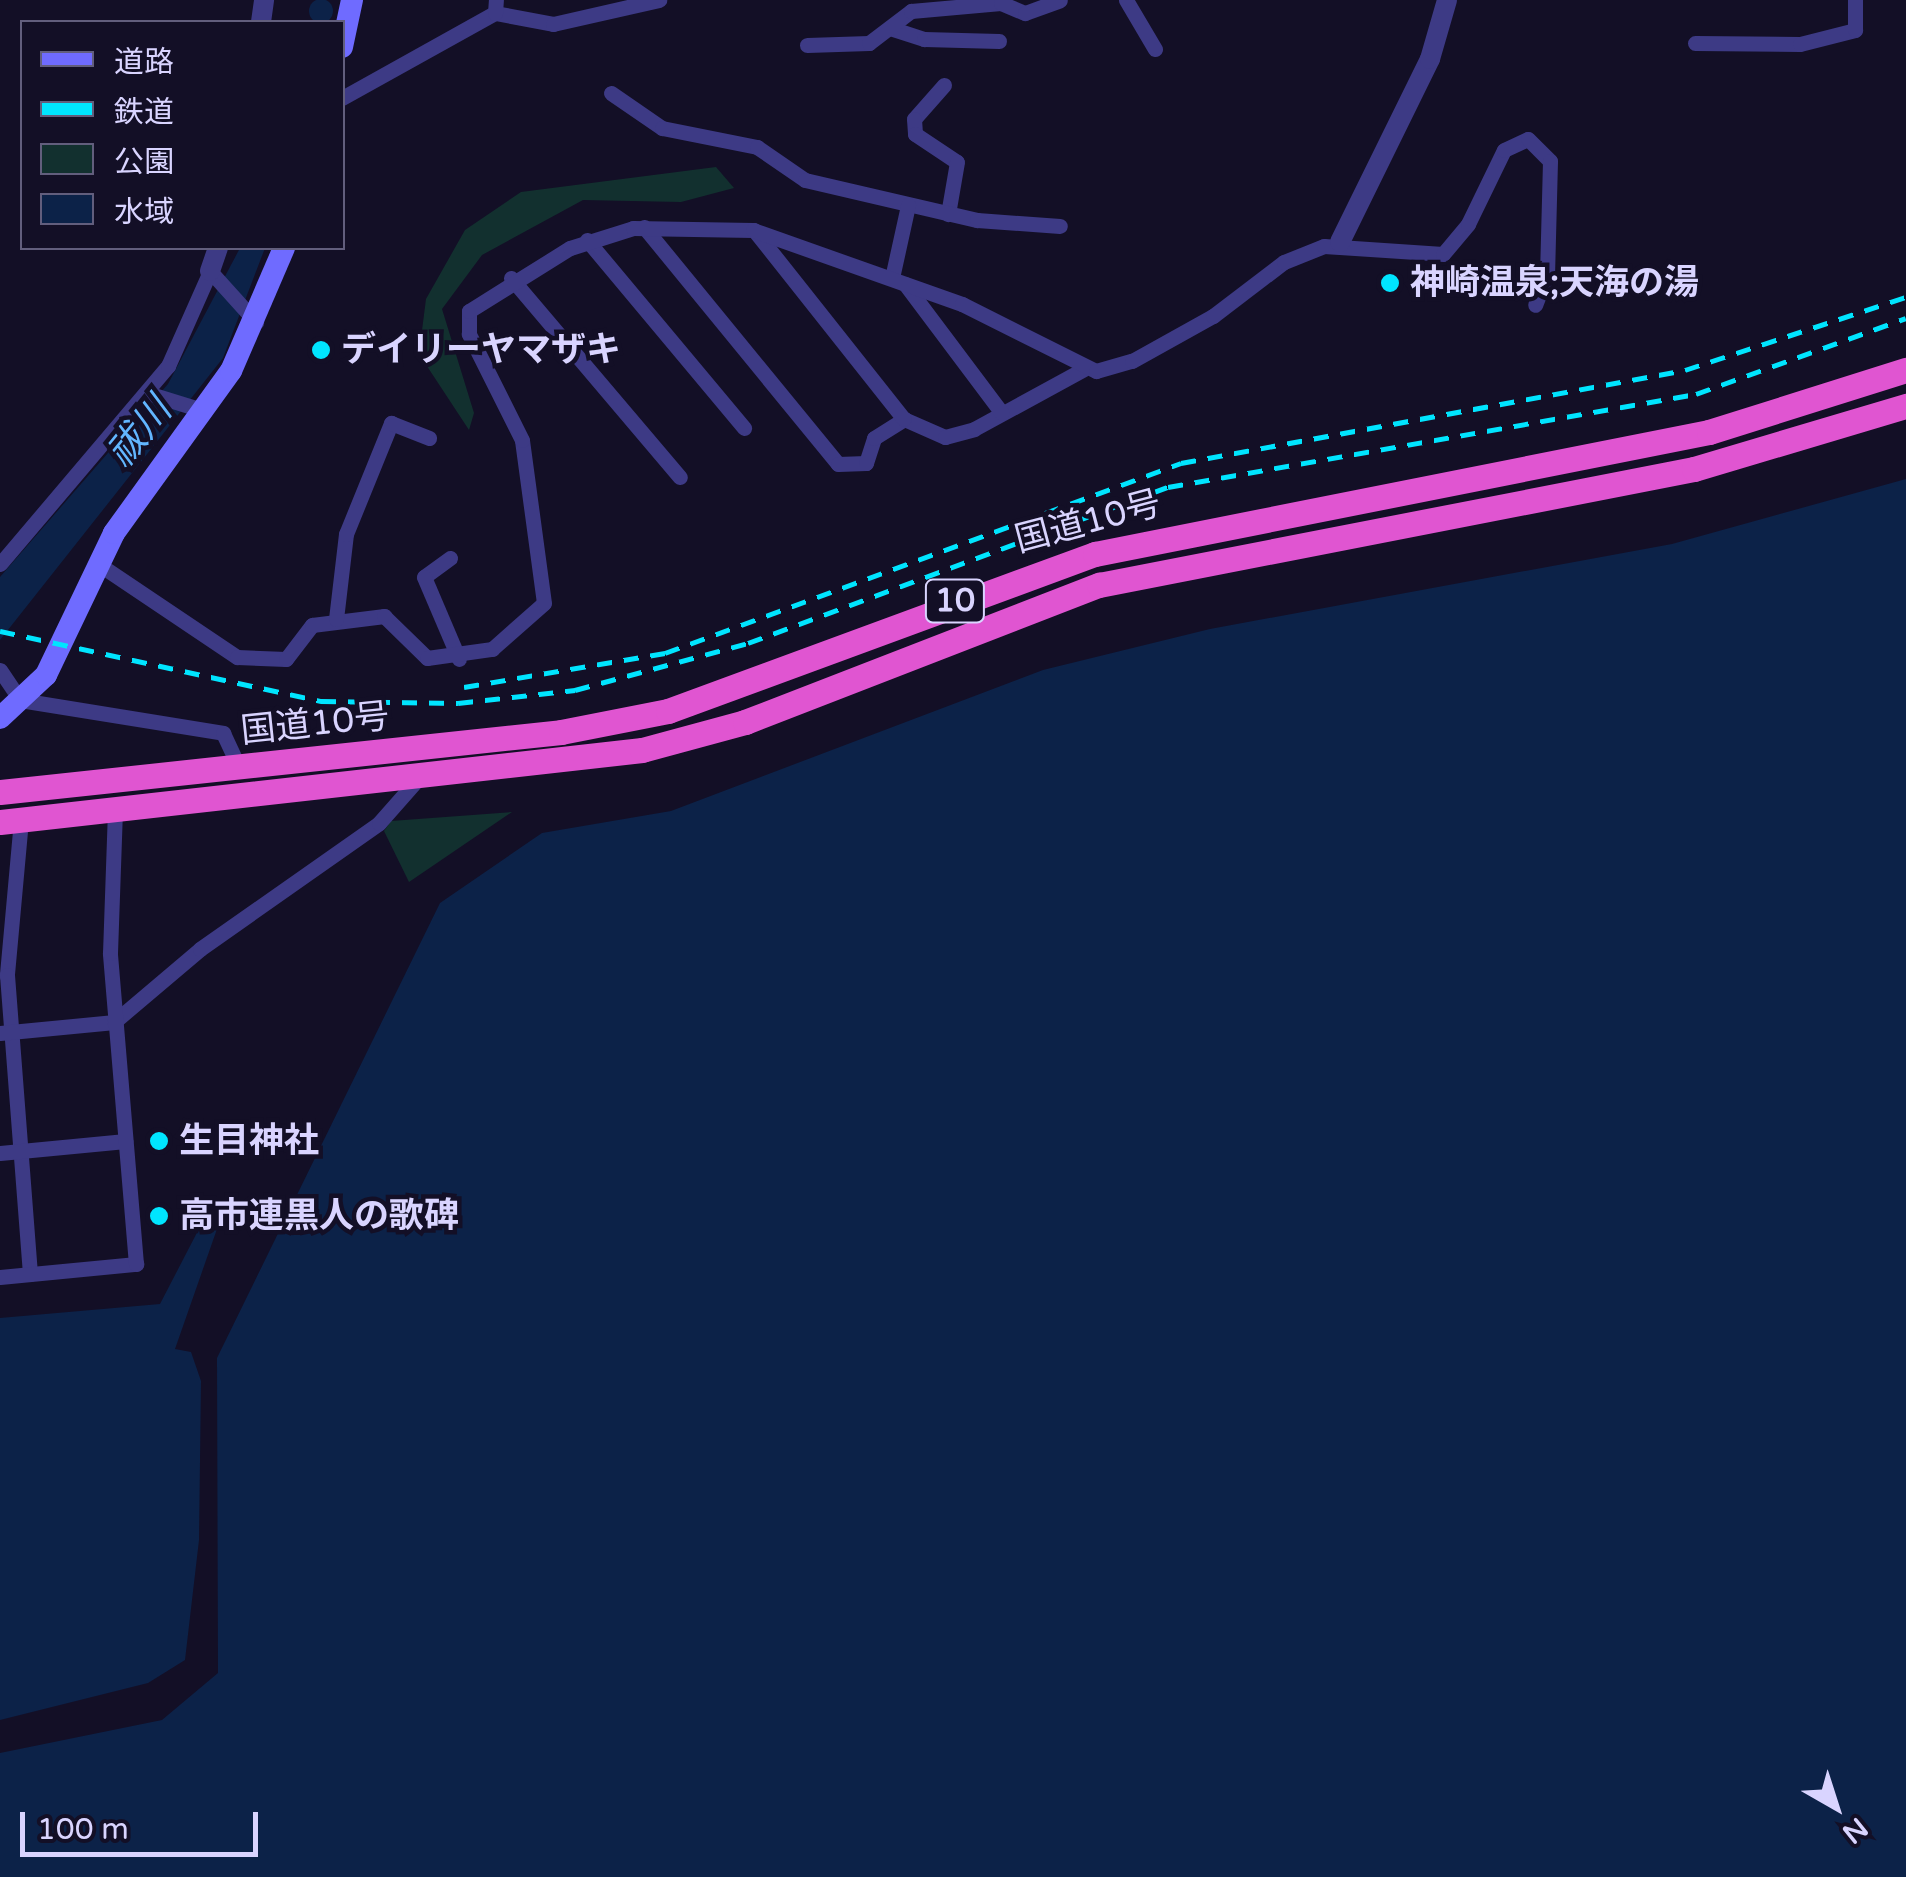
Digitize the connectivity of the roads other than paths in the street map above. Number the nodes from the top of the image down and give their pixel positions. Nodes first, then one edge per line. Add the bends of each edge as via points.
1 (352, 0) edge
2 (659, 0) edge
3 (1060, 0) edge
4 (1126, 0) edge
5 (1447, 0) edge
6 (1855, 0) edge
7 (495, 6) edge
8 (890, 28) junction
9 (345, 32) edge
10 (999, 41) dead end
11 (1695, 43) dead end
12 (807, 45) dead end
13 (1156, 49) dead end
14 (944, 85) dead end
15 (611, 93) dead end
16 (345, 96) edge
17 (908, 205) junction
18 (948, 214) junction
19 (1060, 226) dead end
20 (644, 227) junction
21 (754, 230) junction
22 (587, 240) junction
23 (1340, 242) junction
24 (218, 250) edge
25 (283, 250) edge
26 (213, 275) junction
27 (511, 278) junction
28 (897, 280) junction
29 (1535, 305) dead end
30 (251, 317) junction
31 (1084, 370) junction
32 (1906, 370) edge
33 (151, 394) junction
34 (1906, 406) edge
35 (200, 410) junction
36 (1002, 413) junction
37 (904, 419) junction
38 (744, 428) dead end
39 (429, 438) dead end
40 (680, 477) dead end
41 (450, 558) dead end
42 (97, 563) junction
43 (0, 564) edge
44 (336, 619) junction
45 (459, 659) junction
46 (0, 670) edge
47 (20, 700) junction
48 (0, 718) edge
49 (238, 767) junction
50 (416, 781) junction
51 (0, 792) edge
52 (115, 811) junction
53 (10, 821) edge
54 (114, 1022) junction
55 (5, 1033) edge
56 (125, 1141) junction
57 (19, 1151) junction
58 (0, 1153) edge
59 (30, 1274) junction
60 (0, 1277) edge

1 - 9 main road
2 - 7 street via 553,24
3 - 8 street via 1025,13 1001,3 910,11
4 - 13 street
5 - 23 street via 1430,59
6 - 11 street via 1855,30 1800,44
7 - 16 street
8 - 10 street via 924,39
8 - 12 street via 869,43
14 - 18 street via 914,119 915,134 957,162
15 - 17 street via 662,128 757,147 805,180
17 - 18 street
17 - 28 street
18 - 19 street
20 - 21 street
20 - 22 street
20 - 37 street via 838,464 866,463 874,438
21 - 28 street
21 - 37 street
22 - 27 street
22 - 38 street
23 - 29 street via 1443,254 1468,224 1504,150 1536,140 1550,179 1547,274
23 - 31 street via 1284,262 1132,361
24 - 26 street
25 - 30 main road
26 - 30 street
26 - 33 street
27 - 40 street
27 - 45 street via 473,303 466,322 522,440 544,604 492,649
28 - 31 street via 1006,323
28 - 36 street
30 - 35 main road
31 - 36 street
32 - 49 highway, 国道10号 / 10 via 1709,432 1095,554 668,711 561,732
33 - 35 street
33 - 43 street
34 - 50 highway, 国道10号 / 10 via 1694,469 1113,581 700,736
35 - 42 main road
36 - 37 street via 944,436
39 - 44 street via 391,423 346,534
41 - 45 street via 424,577
42 - 44 street via 237,656 286,658 312,625
42 - 47 main road via 46,675
44 - 45 street via 392,617 427,658
46 - 47 street
47 - 48 main road
47 - 49 street via 224,733
49 - 51 highway, 国道10号 / 10
50 - 52 highway, 国道10号 / 10
50 - 54 street via 379,823 200,949
52 - 53 highway, 国道10号 / 10
52 - 54 street
53 - 55 street
54 - 55 street
54 - 56 street
55 - 57 street
56 - 57 street
56 - 59 street via 136,1264
57 - 58 street
57 - 59 street
59 - 60 street

